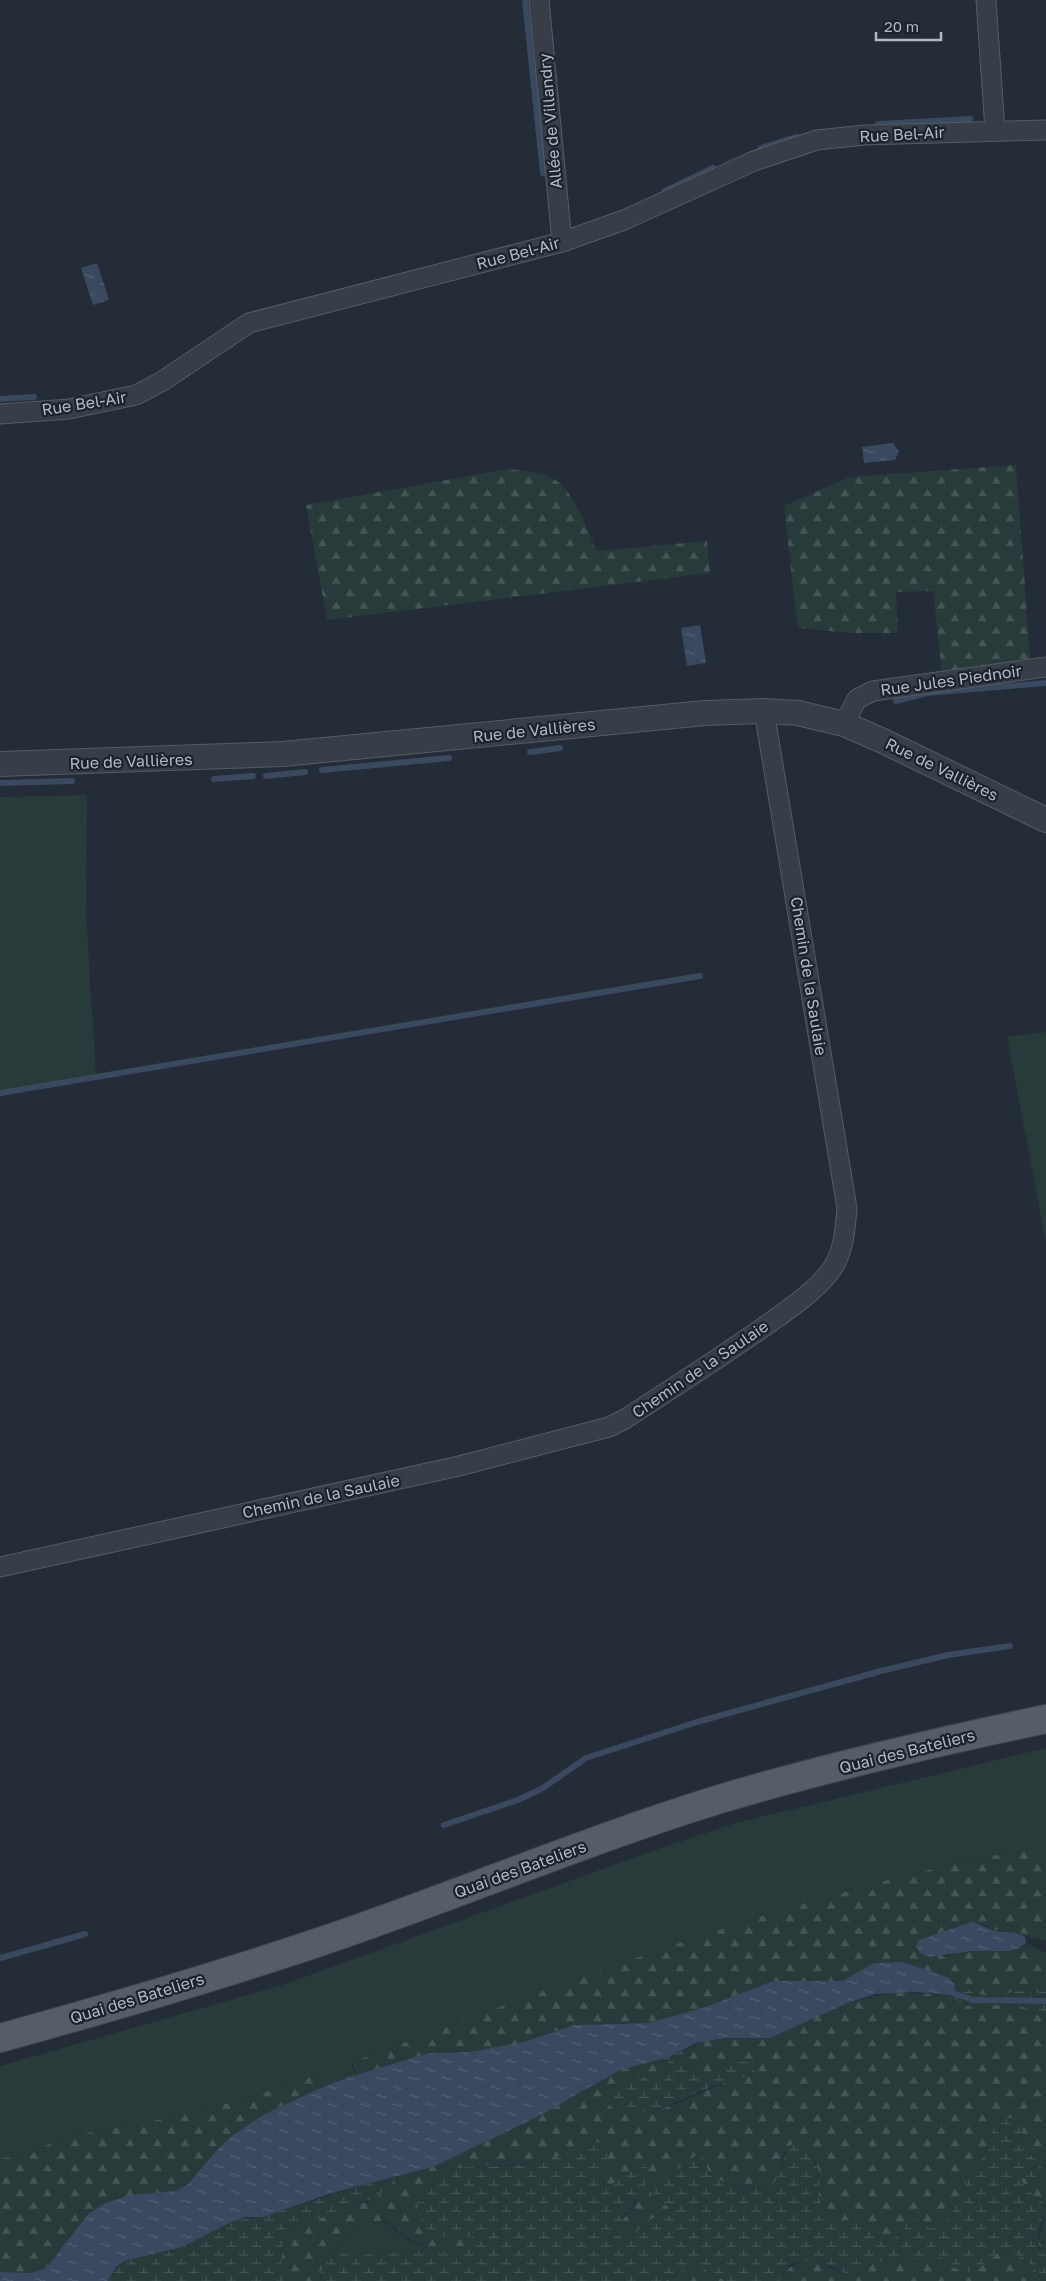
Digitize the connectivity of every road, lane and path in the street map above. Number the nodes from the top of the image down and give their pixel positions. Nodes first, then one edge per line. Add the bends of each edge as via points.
1 (539, 0) edge
2 (986, 0) edge
3 (995, 130) junction
4 (1046, 130) edge
5 (562, 242) junction
6 (0, 414) edge
7 (1046, 667) edge
8 (764, 711) junction
9 (844, 724) junction
10 (0, 764) edge
11 (1046, 820) edge
12 (0, 1567) edge
13 (1046, 1719) edge
14 (0, 2038) edge

1 - 5 street, Allée de Villandry
2 - 3 street
3 - 4 street, Rue Bel-Air
3 - 5 street, Rue Bel-Air via 817,140 754,161 624,220
5 - 6 street, Rue Bel-Air via 249,323 136,395 69,408
7 - 9 street, Rue Jules Piednoir via 873,691 857,700
8 - 9 street, Rue de Vallières via 798,713
8 - 10 street, Rue de Vallières via 705,713 283,754
8 - 12 street, Chemin de la Saulaie via 847,1208 845,1236 829,1273 800,1300 738,1345 609,1427 459,1466
9 - 11 street, Rue de Vallières
13 - 14 main road, Quai des Bateliers via 845,1766 722,1799 334,1937

